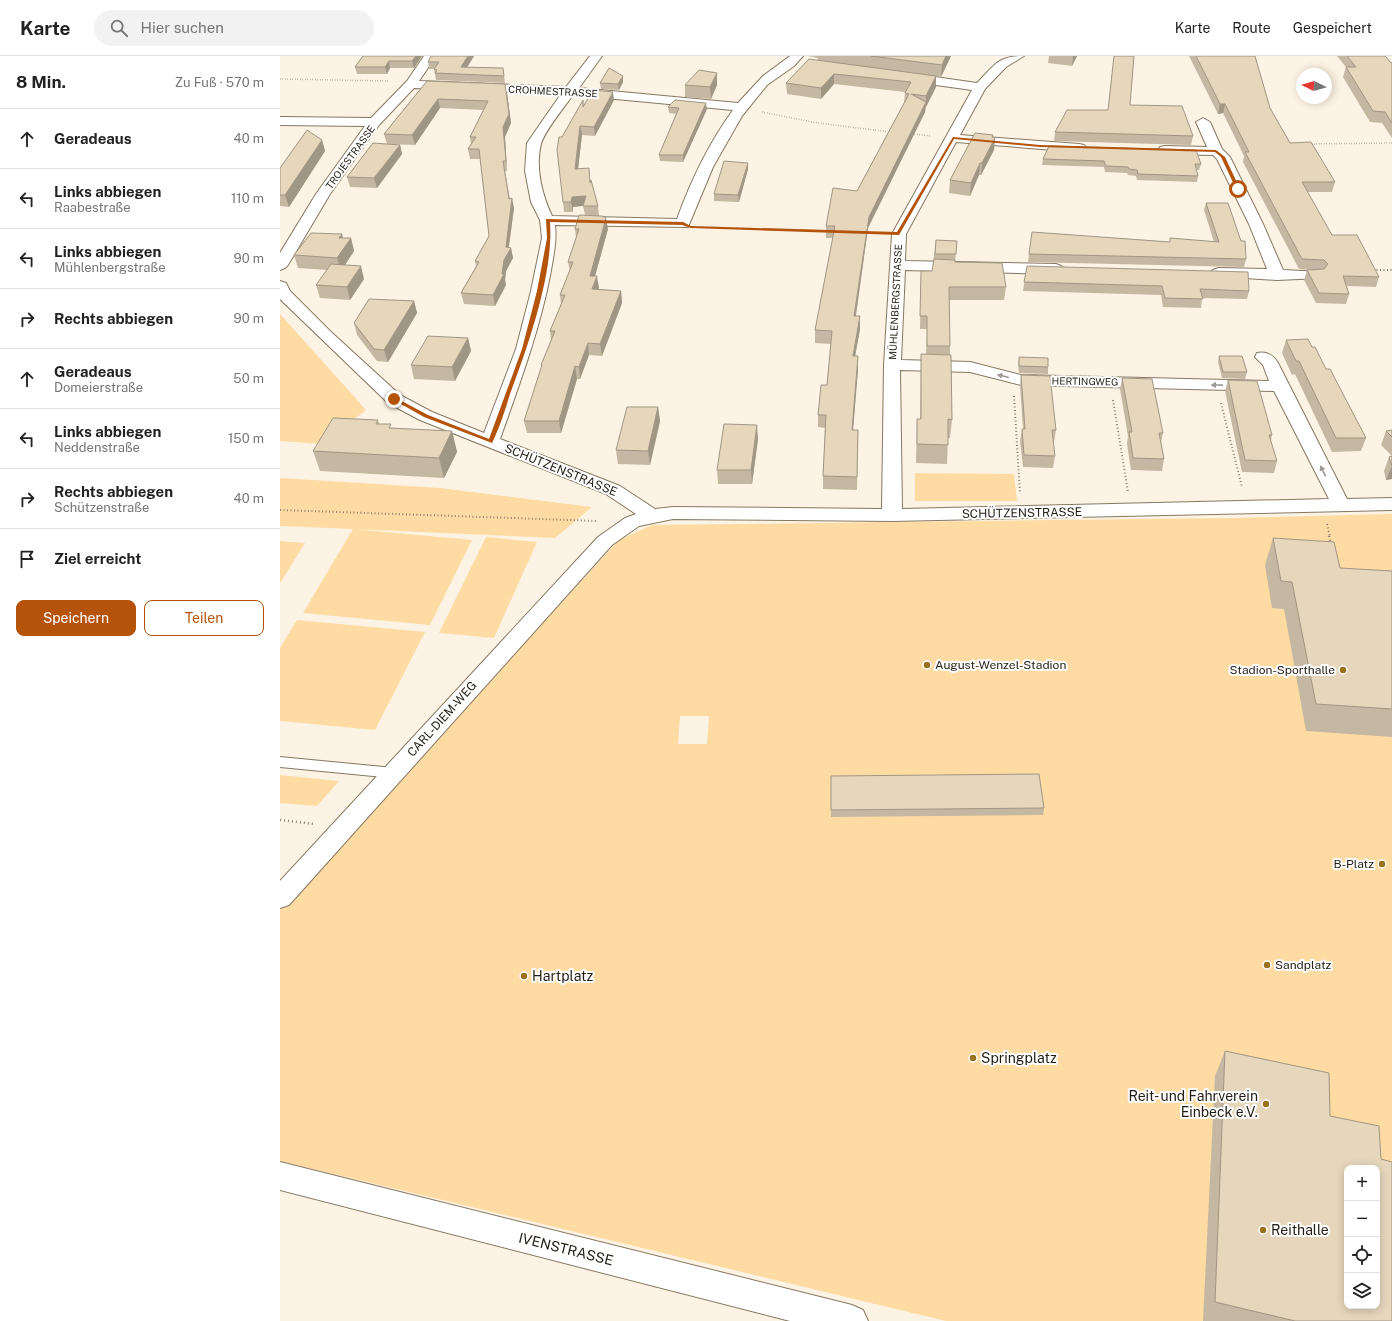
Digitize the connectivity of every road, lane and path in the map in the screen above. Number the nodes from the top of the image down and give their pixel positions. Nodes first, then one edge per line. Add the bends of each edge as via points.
1 (430, 56) edge
2 (596, 56) edge
3 (1018, 56) edge
4 (799, 60) edge
5 (894, 75) edge
6 (280, 79) edge
7 (412, 83) junction
8 (980, 87) junction
9 (570, 91) junction
10 (742, 108) junction
11 (280, 121) edge
12 (374, 122) junction
13 (1203, 122) dead end
14 (896, 132) edge
15 (910, 134) edge
16 (953, 138) junction
17 (1392, 143) edge
18 (1306, 144) edge
19 (1096, 148) edge
20 (1148, 149) edge
21 (1216, 151) junction
22 (548, 220) junction
23 (683, 224) junction
24 (830, 231) edge
25 (860, 232) edge
26 (899, 234) junction
27 (280, 265) edge
28 (897, 265) junction
29 (1071, 270) edge
30 (1368, 270) edge
31 (1392, 270) edge
32 (1206, 273) edge
33 (1277, 275) junction
34 (1316, 275) edge
35 (280, 286) edge
36 (1263, 357) dead end
37 (892, 366) junction
38 (1013, 378) junction
39 (1111, 382) junction
40 (1216, 384) junction
41 (1280, 386) junction
42 (490, 442) junction
43 (1392, 504) edge
44 (1341, 505) junction
45 (1320, 506) junction
46 (1246, 507) junction
47 (280, 510) edge
48 (1131, 510) junction
49 (1021, 513) junction
50 (892, 515) junction
51 (652, 516) junction
52 (632, 522) junction
53 (605, 541) joint
54 (1332, 548) edge
55 (280, 762) edge
56 (394, 773) junction
57 (280, 898) edge
58 (280, 1176) edge
59 (852, 1321) edge

1 - 7 street, TROJESTRASSE
2 - 9 street
3 - 8 street, MÜHLENBERGSTRASSE via 1002,64
4 - 10 street via 764,81
5 - 8 street
6 - 7 path
7 - 9 street, CROHMESTRASSE
7 - 12 street, TROJESTRASSE
8 - 16 street, MÜHLENBERGSTRASSE
9 - 10 street, CROHMESTRASSE
9 - 22 street via 534,143 532,171 538,202
10 - 14 path via 818,123
10 - 23 street via 716,146 701,176
11 - 12 street
12 - 27 street, TROJESTRASSE via 322,194
13 - 21 street
15 - 16 path
16 - 19 street
16 - 26 street, MÜHLENBERGSTRASSE
17 - 18 path
20 - 21 street
21 - 33 street via 1223,157 1256,224
22 - 23 street
22 - 42 street via 549,238 524,349
23 - 24 path via 691,227
25 - 26 path
26 - 28 street, MÜHLENBERGSTRASSE
28 - 29 street
28 - 37 street, MÜHLENBERGSTRASSE
30 - 31 path
32 - 33 street
33 - 34 street
35 - 42 street, SCHÜTZENSTRASSE via 283,293 320,330 394,399 426,416
36 - 41 street via 1270,363
38 -> 37 street, HERTINGWEG via 970,367
37 - 50 street, MÜHLENBERGSTRASSE
38 - 39 street, HERTINGWEG
38 - 49 path
39 - 40 street, HERTINGWEG
39 - 48 path
41 -> 40 street, HERTINGWEG
40 - 46 path
44 -> 41 street
42 - 51 street, SCHÜTZENSTRASSE via 613,490
43 - 44 street, SCHÜTZENSTRASSE
44 - 45 street, SCHÜTZENSTRASSE
45 - 46 street, SCHÜTZENSTRASSE
45 - 54 path via 1326,519
46 - 48 street, SCHÜTZENSTRASSE
47 - 52 path
48 - 49 street, SCHÜTZENSTRASSE
49 - 50 street, SCHÜTZENSTRASSE
50 - 51 street, SCHÜTZENSTRASSE via 692,512
51 - 52 street, SCHÜTZENSTRASSE
52 - 53 street, SCHÜTZENSTRASSE
53 - 56 street, CARL-DIEM-WEG
55 - 56 lane
56 - 57 street, CARL-DIEM-WEG
58 - 59 street, IVENSTRASSE

